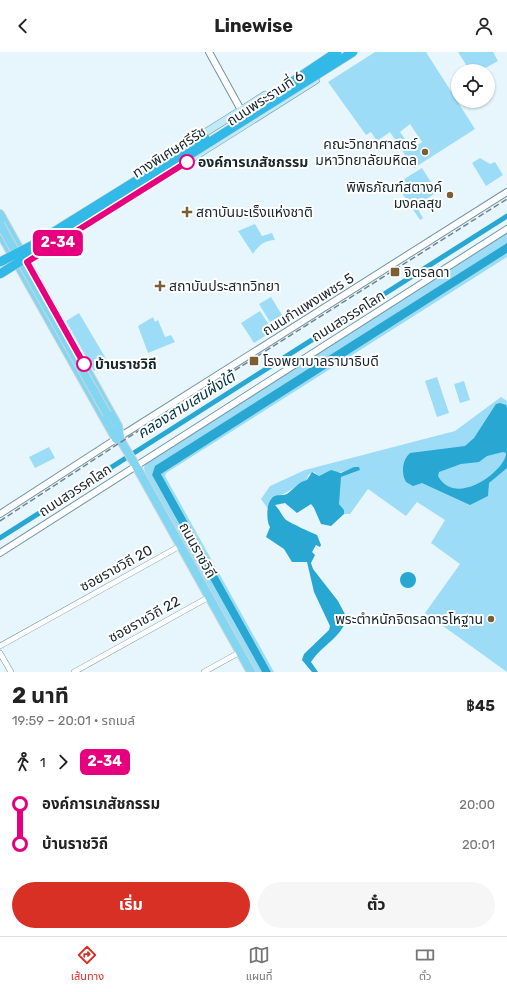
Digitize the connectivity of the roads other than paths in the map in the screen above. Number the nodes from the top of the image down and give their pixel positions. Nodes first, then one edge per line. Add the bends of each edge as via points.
1 (209, 52) edge
2 (332, 52) edge
3 (337, 52) edge
4 (353, 52) edge
5 (360, 52) edge
6 (241, 110) junction
7 (142, 172) junction
8 (150, 186) junction
9 (507, 192) edge
10 (123, 202) junction
11 (0, 214) edge
12 (75, 216) junction
13 (0, 224) edge
14 (507, 229) edge
15 (0, 233) edge
16 (21, 250) junction
17 (12, 255) junction
18 (27, 262) junction
19 (0, 263) edge
20 (18, 267) junction
21 (0, 274) edge
22 (0, 278) edge
23 (37, 280) junction
24 (29, 285) junction
25 (120, 437) junction
26 (135, 464) junction
27 (0, 514) edge
28 (180, 546) junction
29 (0, 553) edge
30 (209, 597) junction
31 (0, 646) edge
32 (240, 652) junction
33 (0, 653) edge
34 (11, 672) edge
35 (74, 672) edge
36 (204, 672) edge
37 (251, 672) edge

1 - 6 street
2 - 6 main road, ถนนพระรามที่ 6
3 - 19 highway, ทางพิเศษศรีรัช, bridge via 212,134
4 - 21 highway, ทางพิเศษศรีรัช, bridge
5 - 8 main road, ถนนพระรามที่ 6
6 - 7 main road, ถนนพระรามที่ 6
7 - 8 main road
7 - 12 main road, ถนนพระรามที่ 6
8 - 10 main road, ถนนพระรามที่ 6
9 - 25 street, ถนนกำแพงเพชร 5
10 - 12 main road
10 - 18 main road, ถนนพระรามที่ 6
11 - 16 main road, ถนนราชวิถี
12 - 16 main road, ถนนพระรามที่ 6
13 - 25 main road, bridge
14 - 26 street, ถนนสวรรคโลก
15 - 17 main road, ถนนราชวิถี
16 - 17 main road, ถนนพระรามที่ 6
16 - 18 main road, ถนนราชวิถี
17 - 19 main road, ถนนพระรามที่ 6
17 - 20 main road, ถนนราชวิถี
18 - 20 main road, ถนนพระรามที่ 6
18 - 23 main road, ถนนราชวิถี
20 - 22 main road, ถนนพระรามที่ 6
20 - 24 main road, ถนนราชวิถี
23 - 24 main road via 32,279
23 - 25 main road, ถนนราชวิถี
24 - 25 main road, ถนนราชวิถี
25 - 26 main road, ถนนราชวิถี
25 - 27 street, ถนนกำแพงเพชร 5
26 - 28 main road, ถนนราชวิถี
26 - 29 street, ถนนสวรรคโลก
28 - 30 main road, ถนนราชวิถี
28 - 31 street, ซอยราชวิถี 20
30 - 32 main road, ถนนราชวิถี
30 - 35 street, ซอยราชวิถี 22
32 - 36 street
32 - 37 main road, ถนนราชวิถี
33 - 34 street

